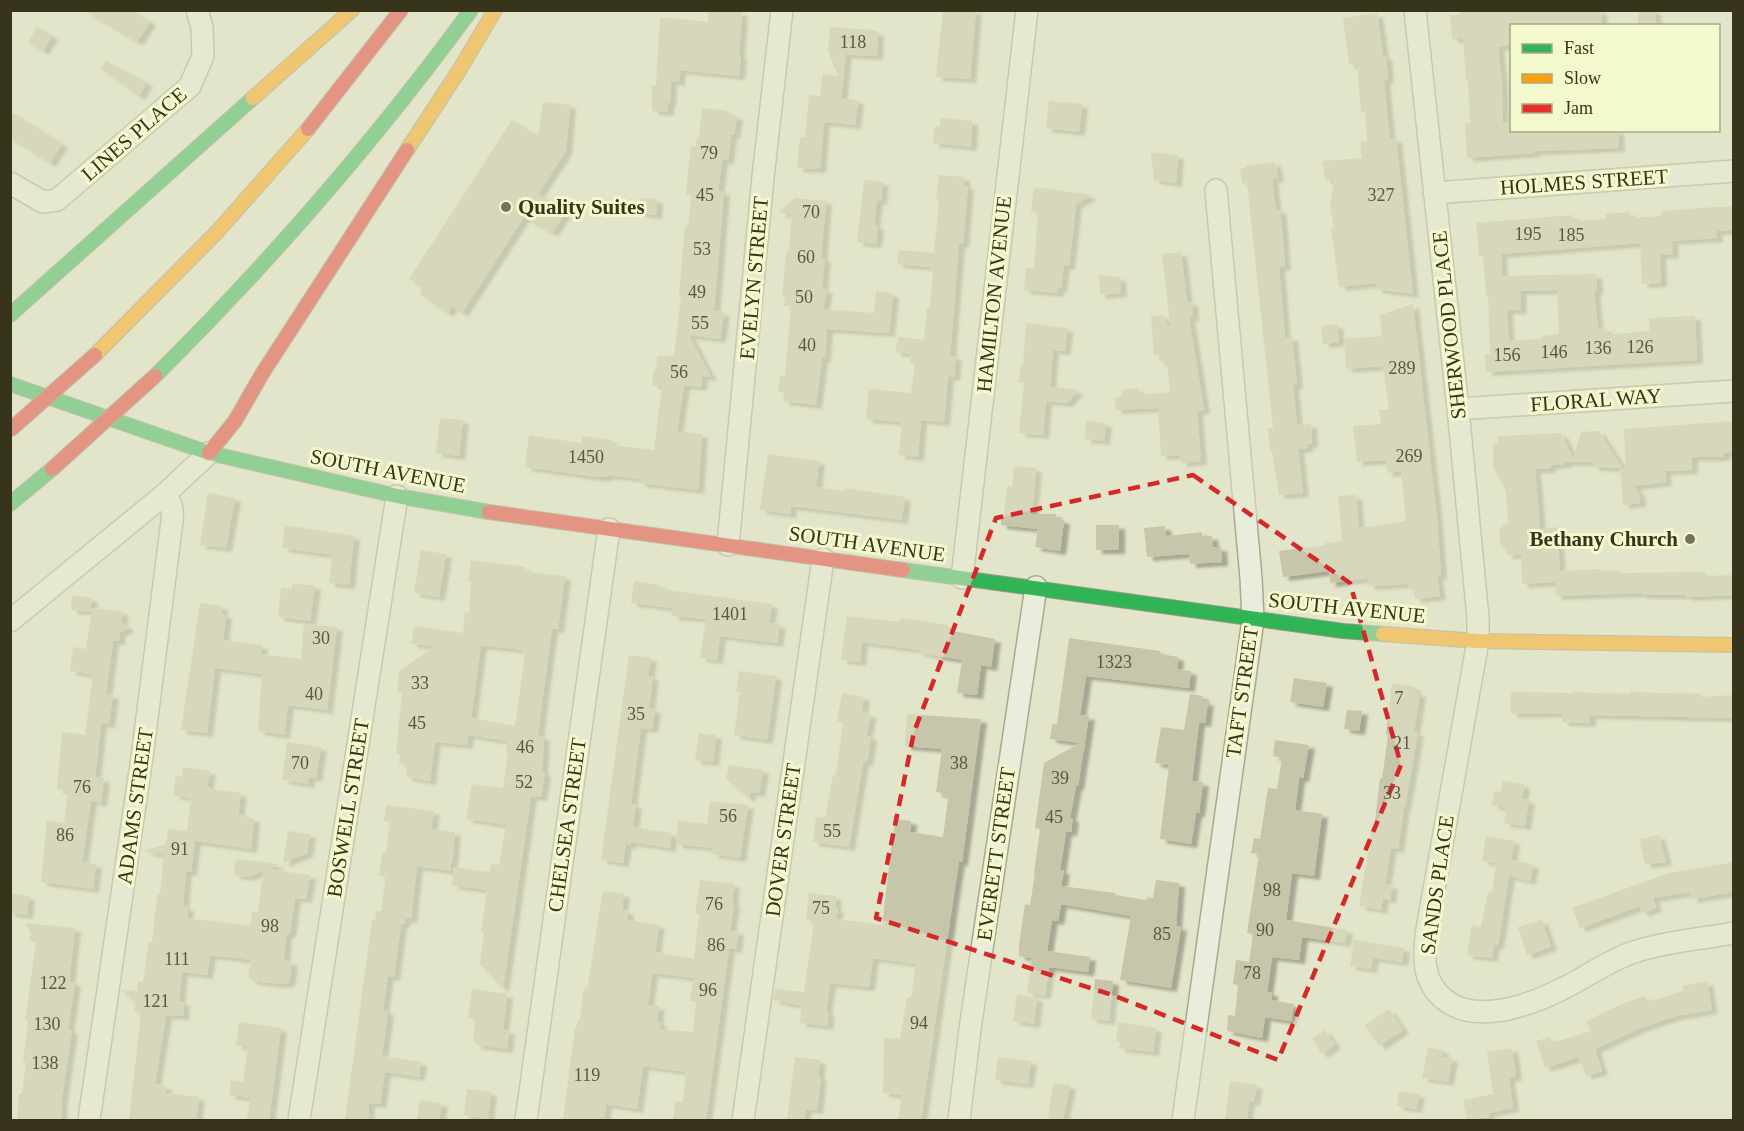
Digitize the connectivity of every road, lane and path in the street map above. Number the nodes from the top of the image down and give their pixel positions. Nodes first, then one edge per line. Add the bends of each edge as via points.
1 (197, 10) edge
2 (352, 10) edge
3 (401, 10) edge
4 (471, 10) edge
5 (495, 10) edge
6 (782, 10) edge
7 (1027, 10) edge
8 (1415, 10) edge
9 (1734, 171) edge
10 (10, 183) edge
11 (1216, 190) dead end
12 (1434, 193) junction
13 (10, 315) edge
14 (10, 384) edge
15 (1734, 391) edge
16 (1458, 409) junction
17 (10, 430) edge
18 (209, 453) junction
19 (164, 495) junction
20 (397, 496) junction
21 (10, 504) edge
22 (609, 529) junction
23 (728, 545) junction
24 (823, 559) junction
25 (962, 578) junction
26 (1036, 587) junction
27 (1253, 620) junction
28 (10, 621) edge
29 (1478, 640) junction
30 (1734, 645) edge
31 (1734, 933) edge
32 (89, 1120) edge
33 (299, 1120) edge
34 (526, 1120) edge
35 (743, 1120) edge
36 (959, 1120) edge
37 (1183, 1120) edge

1 - 10 street, LINES PLACE via 203,56 190,86 57,200 43,202
2 - 13 main road
3 - 17 main road, bridge via 254,192 165,287
4 - 21 main road, bridge via 339,182 240,291 155,376
5 - 18 main road via 235,421
6 - 23 street, EVELYN STREET
7 - 25 street, HAMILTON AVENUE
8 - 12 street, SHERWOOD PLACE
9 - 12 street, HOLMES STREET
11 - 27 street, TAFT STREET
12 - 16 street, SHERWOOD PLACE
14 - 18 main road, SOUTH AVENUE
15 - 16 street, FLORAL WAY
16 - 29 street, SHERWOOD PLACE
18 - 19 street
18 - 20 main road, SOUTH AVENUE
19 - 28 street
19 - 32 street, ADAMS STREET via 173,509 172,521
20 - 22 main road, SOUTH AVENUE
20 - 33 street, BOSWELL STREET
22 - 23 main road, SOUTH AVENUE
22 - 34 street, CHELSEA STREET
23 - 24 main road, SOUTH AVENUE
24 - 25 main road, SOUTH AVENUE
24 - 35 street, DOVER STREET
25 - 26 main road, SOUTH AVENUE
26 - 27 main road, SOUTH AVENUE
26 - 36 street, EVERETT STREET
27 - 29 main road, SOUTH AVENUE
27 - 37 street, TAFT STREET
29 - 30 main road, SOUTH AVENUE
29 - 31 street, SANDS PLACE via 1424,951 1426,973 1437,993 1449,1004 1474,1012 1514,1007 1562,989 1631,953

